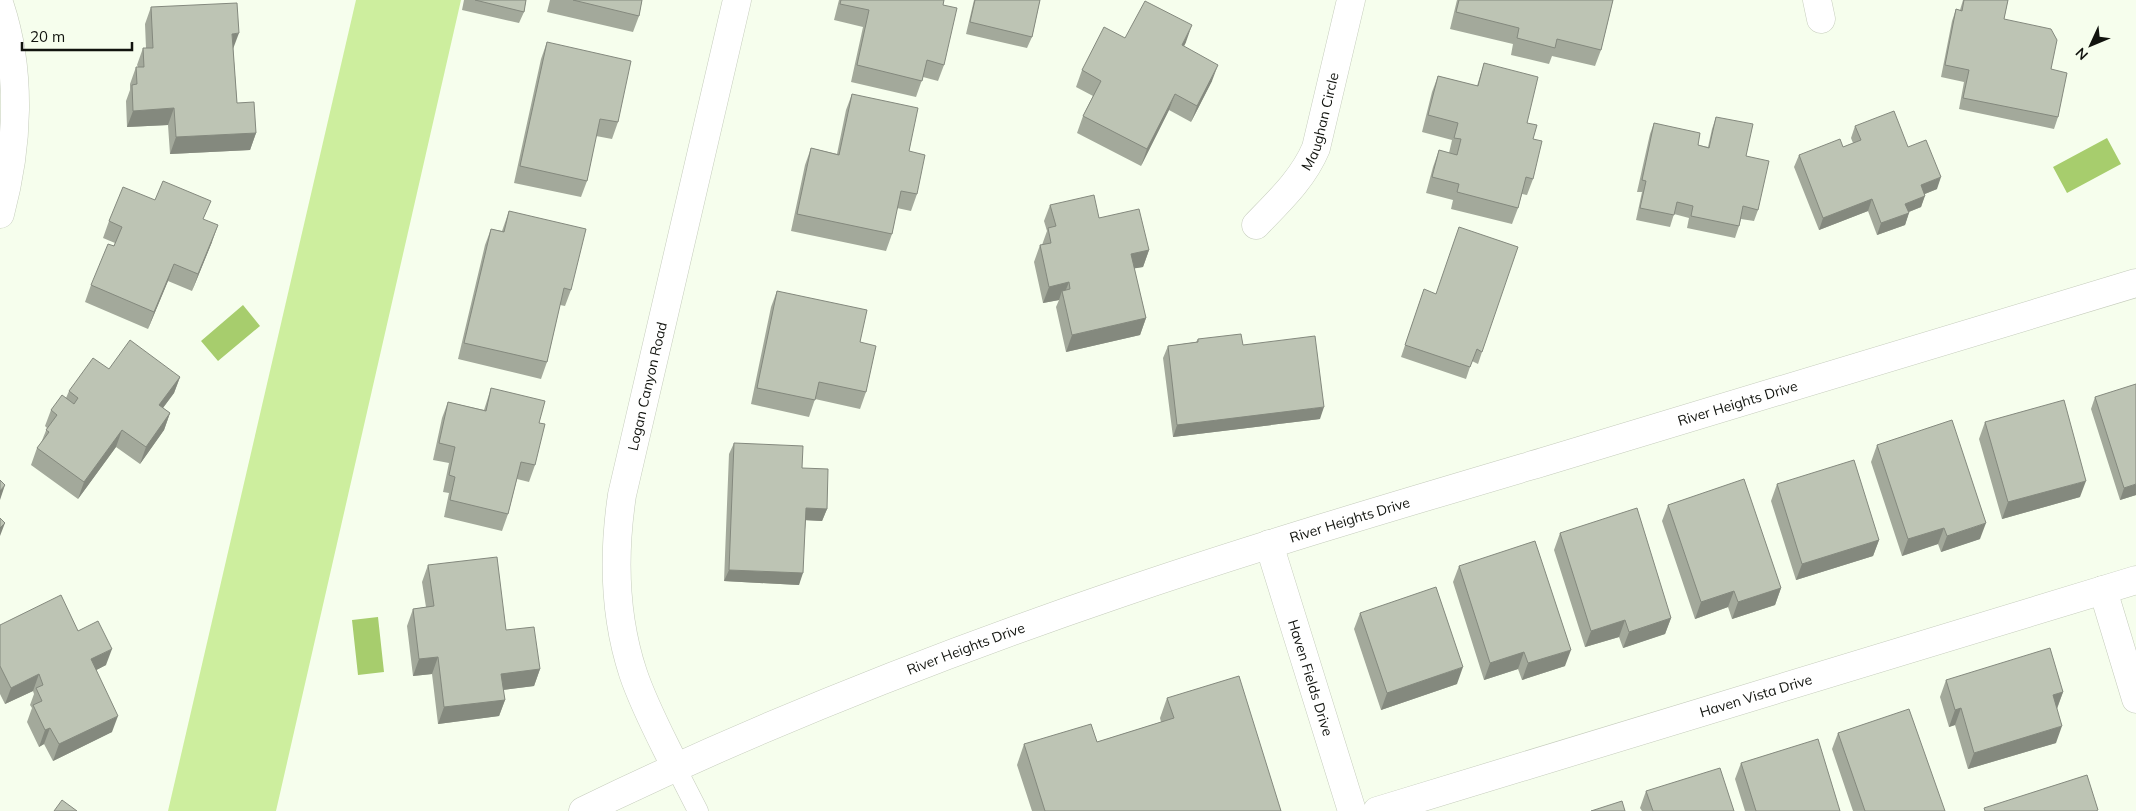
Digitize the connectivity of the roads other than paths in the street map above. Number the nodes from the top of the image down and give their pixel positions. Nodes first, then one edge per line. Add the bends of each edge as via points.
1 (737, 0) edge
2 (1351, 0) edge
3 (0, 6) edge
4 (0, 214) edge
5 (1256, 225) dead end
6 (2136, 283) edge
7 (1269, 544) junction
8 (2136, 580) edge
9 (2103, 590) junction
10 (2136, 699) edge
11 (676, 768) junction
12 (583, 811) edge
13 (698, 811) edge
14 (1352, 811) edge
15 (1377, 811) edge

1 - 11 street, Logan Canyon Road via 622,495 618,526 616,586 625,645 634,674
2 - 5 street, Maughan Circle via 1316,148 1294,184
3 - 4 street via 15,91 13,151
6 - 7 street, River Heights Drive
7 - 11 street, River Heights Drive via 969,647 823,704
7 - 14 street, Haven Fields Drive
8 - 9 street, Haven Vista Drive
9 - 10 street
9 - 15 street, Haven Vista Drive
11 - 12 street, River Heights Drive
11 - 13 lane

